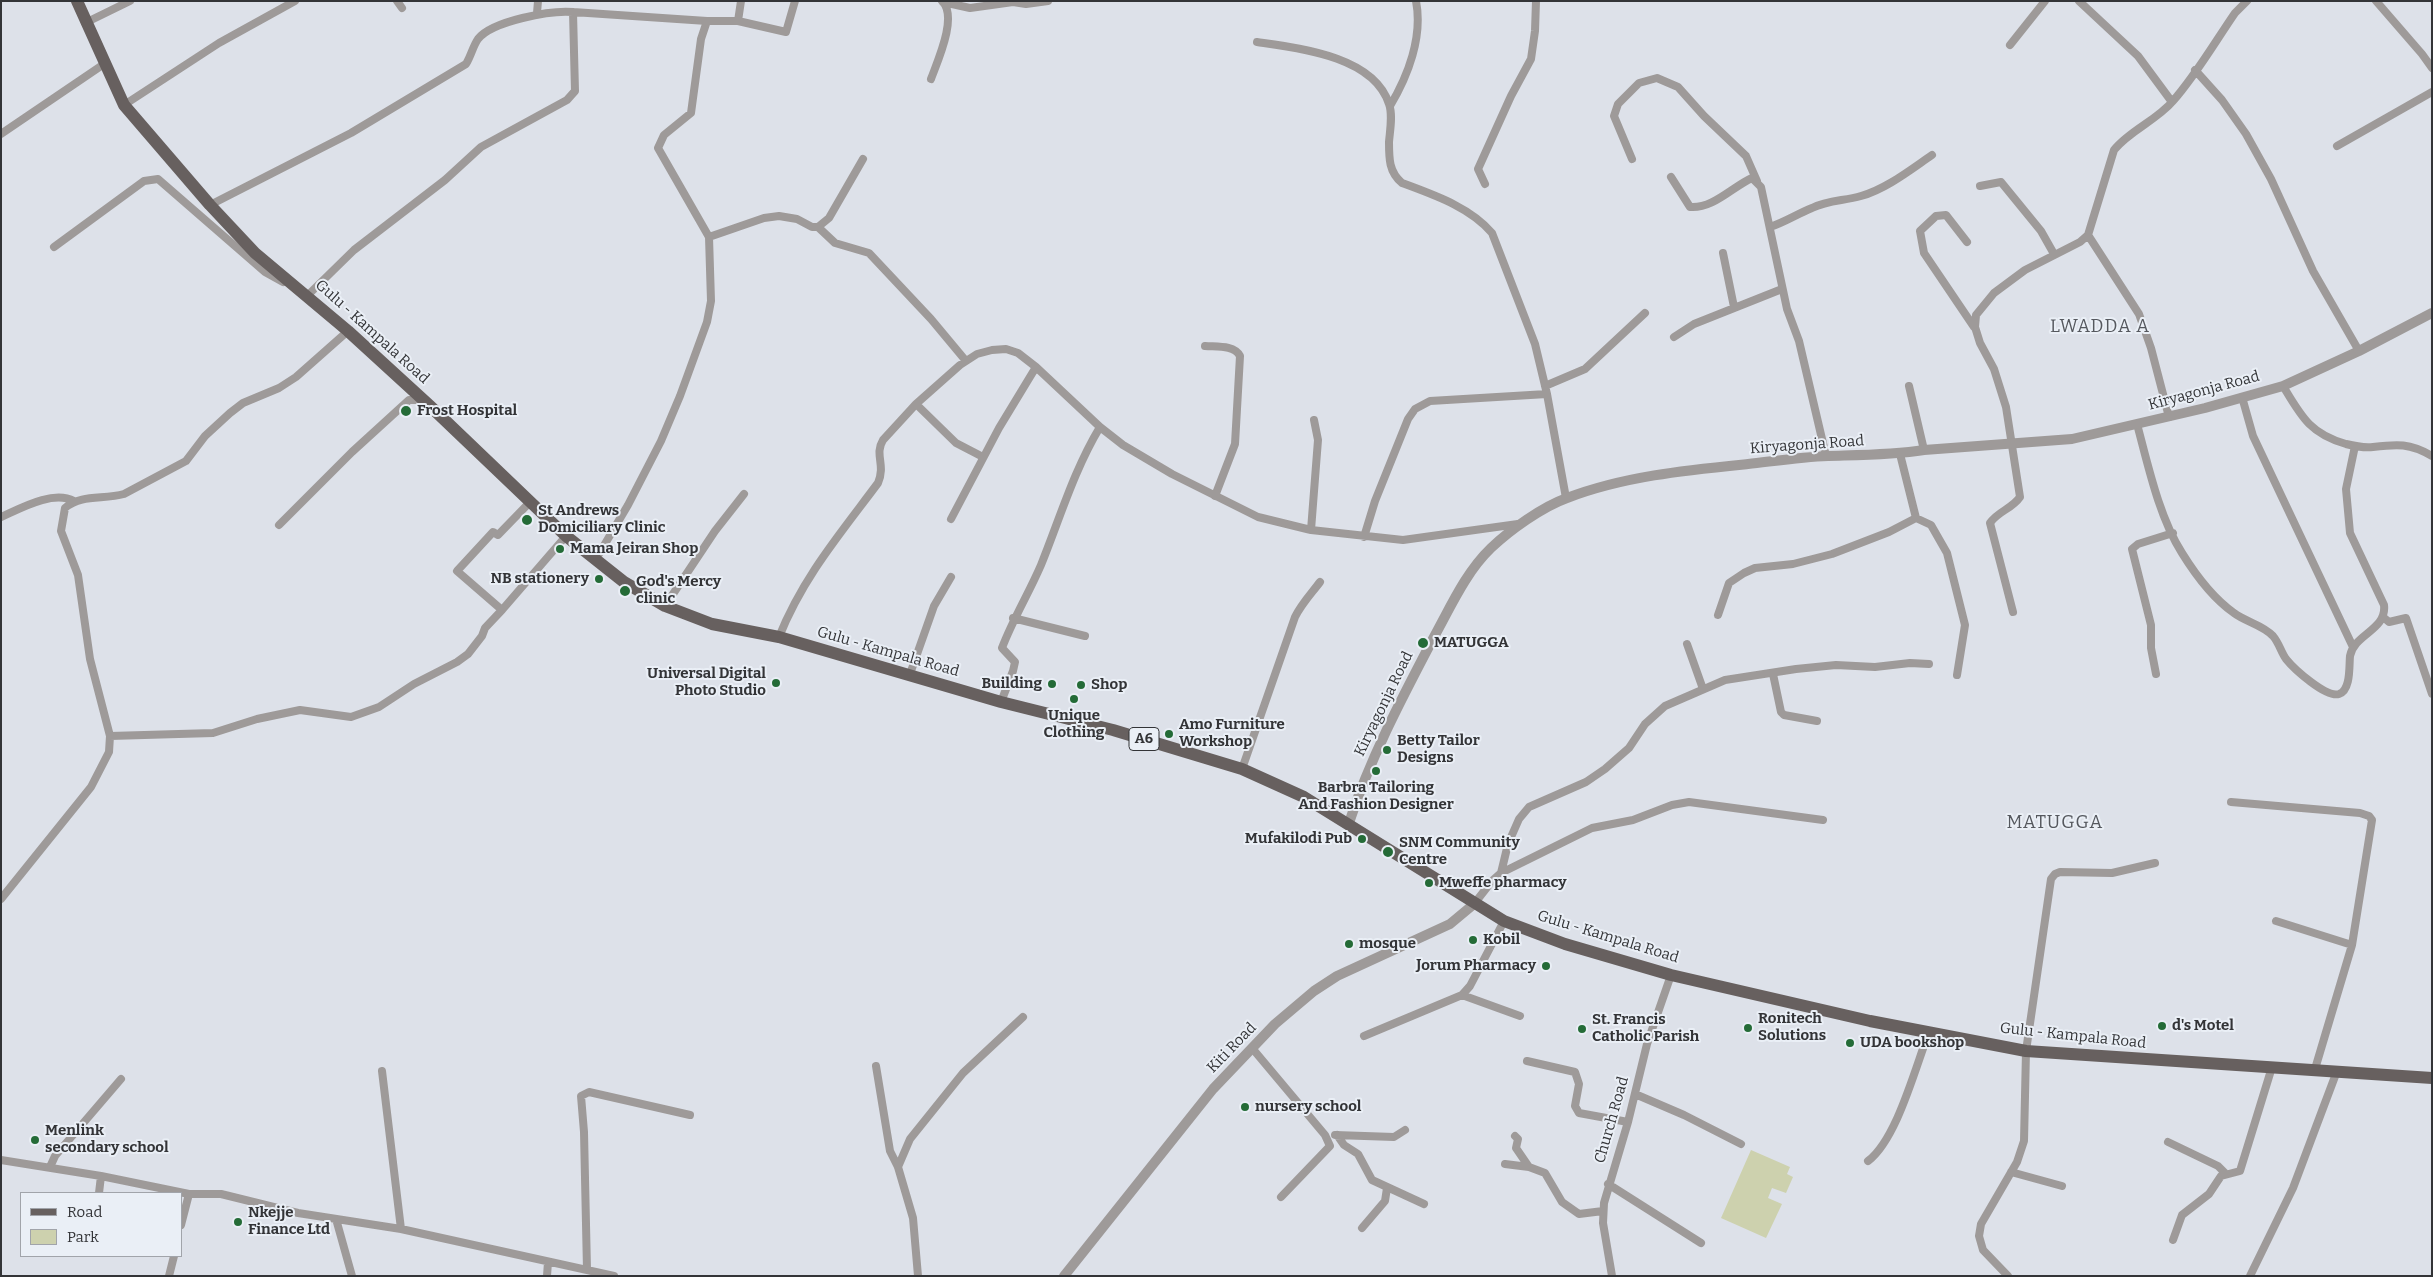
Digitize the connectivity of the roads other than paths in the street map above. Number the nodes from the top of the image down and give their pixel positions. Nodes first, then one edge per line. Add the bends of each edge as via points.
1 (77, 1) edge
2 (130, 1) edge
3 (296, 1) edge
4 (397, 1) edge
5 (538, 1) edge
6 (742, 1) edge
7 (795, 1) edge
8 (1048, 1) edge
9 (1416, 1) edge
10 (1536, 1) edge
11 (2045, 1) edge
12 (2079, 1) edge
13 (2247, 1) edge
14 (2376, 1) edge
15 (943, 2) edge
16 (402, 8) dead end
17 (573, 12) junction
18 (537, 13) junction
19 (707, 21) junction
20 (738, 21) junction
21 (85, 23) junction
22 (1257, 42) dead end
23 (2010, 46) dead end
24 (104, 64) junction
25 (2432, 68) edge
26 (2196, 70) junction
27 (931, 79) dead end
28 (2432, 92) edge
29 (2172, 102) junction
30 (124, 105) junction
31 (1390, 106) junction
32 (1, 134) edge
33 (2336, 146) dead end
34 (1932, 155) dead end
35 (863, 159) dead end
36 (1632, 159) dead end
37 (1671, 177) dead end
38 (1758, 183) junction
39 (1485, 184) dead end
40 (1980, 186) dead end
41 (210, 206) junction
42 (818, 227) junction
43 (1770, 227) junction
44 (2088, 235) junction
45 (709, 237) junction
46 (1967, 242) dead end
47 (54, 247) dead end
48 (1724, 253) dead end
49 (2054, 254) junction
50 (1782, 289) junction
51 (302, 292) junction
52 (1734, 307) junction
53 (1645, 313) dead end
54 (2432, 313) edge
55 (1974, 327) junction
56 (348, 331) junction
57 (1674, 337) dead end
58 (1205, 346) dead end
59 (2359, 351) junction
60 (966, 361) junction
61 (1036, 366) junction
62 (1545, 386) junction
63 (1909, 386) dead end
64 (2283, 386) junction
65 (1547, 394) junction
66 (2242, 397) junction
67 (423, 400) junction
68 (916, 404) junction
69 (2169, 417) junction
70 (1314, 420) dead end
71 (2137, 424) junction
72 (1100, 427) junction
73 (2012, 445) junction
74 (2355, 446) junction
75 (1924, 450) junction
76 (1900, 454) junction
77 (1826, 456) junction
78 (2432, 456) edge
79 (983, 457) junction
80 (744, 494) dead end
81 (1215, 496) junction
82 (1566, 498) junction
83 (74, 501) junction
84 (530, 502) junction
85 (1, 517) edge
86 (951, 518) dead end
87 (1916, 518) junction
88 (1520, 524) junction
89 (279, 525) dead end
90 (1311, 530) junction
91 (2172, 533) junction
92 (566, 536) junction
93 (1364, 537) junction
94 (596, 559) junction
95 (951, 577) dead end
96 (1320, 582) dead end
97 (665, 606) junction
98 (502, 610) junction
99 (2014, 612) dead end
100 (1718, 615) dead end
101 (2384, 617) junction
102 (1013, 618) junction
103 (1085, 636) dead end
104 (779, 637) junction
105 (1687, 644) dead end
106 (2353, 647) junction
107 (1929, 664) dead end
108 (910, 674) junction
109 (1773, 674) junction
110 (2156, 674) dead end
111 (1957, 675) dead end
112 (1703, 688) junction
113 (2432, 694) edge
114 (1001, 702) junction
115 (1817, 721) dead end
116 (110, 736) junction
117 (1242, 768) junction
118 (2231, 802) dead end
119 (1823, 820) dead end
120 (1349, 824) junction
121 (2155, 862) dead end
122 (1501, 873) junction
123 (1, 899) edge
124 (1474, 904) junction
125 (1504, 921) junction
126 (2276, 921) dead end
127 (2352, 945) junction
128 (1671, 975) junction
129 (1462, 995) junction
130 (1520, 1016) dead end
131 (1023, 1017) dead end
132 (1929, 1032) junction
133 (1364, 1036) dead end
134 (1252, 1048) junction
135 (2026, 1051) junction
136 (1527, 1061) dead end
137 (876, 1066) dead end
138 (2272, 1067) junction
139 (2314, 1069) junction
140 (382, 1071) dead end
141 (2337, 1071) junction
142 (2432, 1078) edge
143 (121, 1079) dead end
144 (1635, 1094) junction
145 (690, 1115) dead end
146 (1628, 1122) junction
147 (1405, 1130) dead end
148 (1325, 1135) junction
149 (1338, 1135) junction
150 (1515, 1136) dead end
151 (2168, 1142) dead end
152 (1741, 1144) dead end
153 (1, 1160) edge
154 (1868, 1161) dead end
155 (1505, 1164) dead end
156 (50, 1167) junction
157 (898, 1167) junction
158 (1529, 1167) junction
159 (2011, 1172) junction
160 (2226, 1174) junction
161 (101, 1176) junction
162 (1608, 1184) junction
163 (2062, 1186) dead end
164 (1387, 1188) junction
165 (99, 1192) edge
166 (179, 1192) edge
167 (182, 1193) edge
168 (189, 1194) junction
169 (1281, 1197) dead end
170 (1424, 1204) dead end
171 (1603, 1212) junction
172 (336, 1219) junction
173 (182, 1221) edge
174 (402, 1228) junction
175 (1362, 1228) dead end
176 (2173, 1240) dead end
177 (1701, 1243) dead end
178 (174, 1257) edge
179 (548, 1262) junction
180 (587, 1270) junction
181 (1066, 1275) edge
182 (169, 1276) edge
183 (352, 1276) edge
184 (548, 1276) edge
185 (614, 1276) edge
186 (918, 1276) edge
187 (1612, 1276) edge
188 (2008, 1276) edge
189 (2250, 1276) edge

1 - 21 main road, Gulu - Kampala Road / A6
2 - 21 street
3 - 30 street via 219,43
4 - 16 street
5 - 18 street
6 - 20 street
7 - 20 street via 786,32
8 - 15 street via 970,8
9 - 31 street via 1417,28 1411,61 1404,83
10 - 39 street via 1531,60 1478,169
11 - 23 street
12 - 29 street via 2138,56
13 - 26 street via 2235,13
14 - 25 street
15 - 27 street via 949,18
17 - 18 street
17 - 19 street
17 - 51 street via 575,91 567,100 481,147 445,180
18 - 41 street via 486,32 477,40 466,64 352,134
19 - 20 street
19 - 45 street via 701,39 691,113 664,135 658,148
21 - 24 main road, Gulu - Kampala Road / A6
22 - 31 street via 1313,51 1349,64 1372,78 1383,90
24 - 30 main road, Gulu - Kampala Road / A6
24 - 32 street
26 - 29 street
26 - 59 street via 2246,134 2271,179 2312,271
28 - 33 street
29 - 44 street via 2122,140 2114,150
30 - 41 main road, Gulu - Kampala Road / A6
31 - 62 street via 1389,162 1395,177 1469,213 1492,233 1535,344
34 - 43 street via 1883,187 1861,196 1834,200
35 - 42 street via 829,218
36 - 38 street via 1614,116 1618,104 1639,83 1657,78 1678,87 1746,156
37 - 38 street via 1690,207 1698,208 1752,178
38 - 43 street
40 - 49 street via 2001,182 2041,231
41 - 51 main road, Gulu - Kampala Road / A6 via 255,253
42 - 45 street via 779,216
42 - 60 street via 835,242 869,253
43 - 50 street
44 - 49 street
44 - 69 street via 2140,314
45 - 94 street via 711,301 707,322 661,441
46 - 55 street via 1946,215 1936,216 1920,231 1924,253
47 - 51 street via 144,182 158,179 265,272
48 - 52 street
49 - 55 street via 1994,293 1980,306
50 - 52 street
50 - 77 street via 1799,341
51 - 56 main road, Gulu - Kampala Road / A6
52 - 57 street via 1694,324
53 - 62 street via 1586,368
54 - 59 street, Kiryagonja Road
55 - 73 street via 1997,378
56 - 67 main road, Gulu - Kampala Road / A6
56 - 83 street via 296,377 243,403 230,413 205,436 186,461 124,494
58 - 81 street via 1229,348 1240,356 1234,444
59 - 64 street, Kiryagonja Road
60 - 61 street via 977,354 1006,349
60 - 68 street
61 - 72 street
61 - 79 street
62 - 65 street
63 - 75 street
64 - 66 street, Kiryagonja Road
64 - 74 street via 2312,428 2334,440
65 - 82 street
65 - 93 street via 1430,401 1415,409 1408,418 1385,475
66 - 69 street, Kiryagonja Road
66 - 106 street via 2252,436
67 - 84 main road, Gulu - Kampala Road / A6
67 - 89 street via 409,400
68 - 79 street via 956,443
68 - 104 street via 880,447 882,473 878,484 818,563
69 - 71 street, Kiryagonja Road
70 - 90 street via 1318,440
71 - 73 street, Kiryagonja Road via 2072,439
71 - 91 street via 2158,500
72 - 81 street via 1143,458
72 - 102 street via 1079,467 1039,570
73 - 75 street, Kiryagonja Road
73 - 99 street via 2020,497 1990,523
74 - 78 street via 2400,444
74 - 101 street via 2346,489 2350,533 2384,605
75 - 76 street, Kiryagonja Road
76 - 77 street, Kiryagonja Road
76 - 87 street
77 - 82 street, Kiryagonja Road via 1641,478
79 - 86 street
80 - 97 street
81 - 90 street via 1258,517
82 - 88 street, Kiryagonja Road
83 - 85 street via 67,497 50,498
83 - 116 street via 65,508 61,531 78,575 90,659
84 - 92 main road, Gulu - Kampala Road / A6
84 - 98 street via 498,535 493,532 457,571
87 - 100 street via 1832,554 1793,564 1755,568 1744,573 1729,583
87 - 111 street via 1931,525 1946,553 1965,625
88 - 93 street via 1403,540
88 - 120 street, Kiryagonja Road via 1490,549 1467,578 1382,741 1359,792
90 - 93 street
91 - 106 street via 2195,572 2227,607 2266,630 2287,661 2317,687 2331,694 2344,691
91 - 110 street via 2132,549 2151,625
92 - 94 main road, Gulu - Kampala Road / A6
92 - 98 street
94 - 97 main road, Gulu - Kampala Road / A6 via 624,582
95 - 108 street via 934,606
96 - 117 street via 1304,600 1295,617
97 - 104 main road, Gulu - Kampala Road / A6 via 712,624
98 - 116 street via 468,654 457,662 379,707 351,717 300,710 212,733
101 - 106 street
101 - 113 street via 2388,622 2406,618
102 - 103 street
102 - 114 street via 1002,648 1014,662 1013,672
104 - 108 main road, Gulu - Kampala Road / A6
105 - 112 street
107 - 109 street via 1875,667 1820,665
108 - 114 main road, Gulu - Kampala Road / A6
109 - 112 street via 1725,680
109 - 115 street via 1781,712
112 - 122 street via 1665,706 1606,769 1586,782 1529,807 1508,844
114 - 117 main road, Gulu - Kampala Road / A6 via 1113,730
116 - 123 street via 109,752 91,787
117 - 120 main road, Gulu - Kampala Road / A6 via 1304,797
118 - 127 street via 2369,816 2372,826
119 - 122 street via 1689,802 1633,820 1592,828
120 - 124 main road, Gulu - Kampala Road / A6
121 - 135 street via 2112,874 2055,874 2051,880
122 - 124 street
124 - 125 main road, Gulu - Kampala Road / A6
124 - 134 street, Kiti Road via 1450,924 1337,976 1293,1008
125 - 128 main road, Gulu - Kampala Road / A6 via 1565,944
125 - 129 street via 1476,976
126 - 127 street
127 - 139 street
128 - 132 main road, Gulu - Kampala Road / A6
128 - 144 street, Church Road via 1647,1044
129 - 130 street
129 - 133 street
131 - 157 street via 963,1073 910,1139
132 - 135 main road, Gulu - Kampala Road / A6
132 - 154 street via 1892,1129 1877,1154
134 - 148 street
134 - 181 street, Kiti Road via 1201,1104
135 - 138 main road, Gulu - Kampala Road / A6
135 - 159 street via 2024,1141
136 - 146 street via 1575,1072 1580,1084 1575,1106 1579,1113
137 - 157 street via 890,1151
138 - 139 main road, Gulu - Kampala Road / A6
138 - 160 street via 2242,1166 2238,1172
139 - 141 main road, Gulu - Kampala Road / A6
140 - 174 street
141 - 142 main road, Gulu - Kampala Road / A6
141 - 189 street via 2293,1188
143 - 156 street via 55,1156
144 - 146 street, Church Road
144 - 152 street
145 - 180 street via 590,1092 581,1096
146 - 162 street, Church Road
147 - 149 street via 1394,1137
148 - 149 street
148 - 169 street via 1330,1146
149 - 164 street via 1344,1145 1358,1154 1372,1180
150 - 158 street via 1518,1139 1516,1148
151 - 160 street via 2218,1166
153 - 156 street
155 - 158 street
156 - 161 street
157 - 186 street via 913,1218
158 - 171 street via 1545,1173 1562,1202 1579,1214
159 - 163 street
159 - 188 street via 1984,1218 1979,1236 1983,1250
160 - 176 street via 2209,1194 2182,1214
161 - 165 street
161 - 166 street
162 - 171 street, Church Road
162 - 177 street
164 - 170 street
164 - 175 street via 1385,1201
167 - 168 street
168 - 172 street via 221,1194
168 - 173 street
171 - 187 street, Church Road
172 - 174 street
172 - 183 street
174 - 179 street
178 - 182 street
179 - 180 street
179 - 184 street
180 - 185 street

